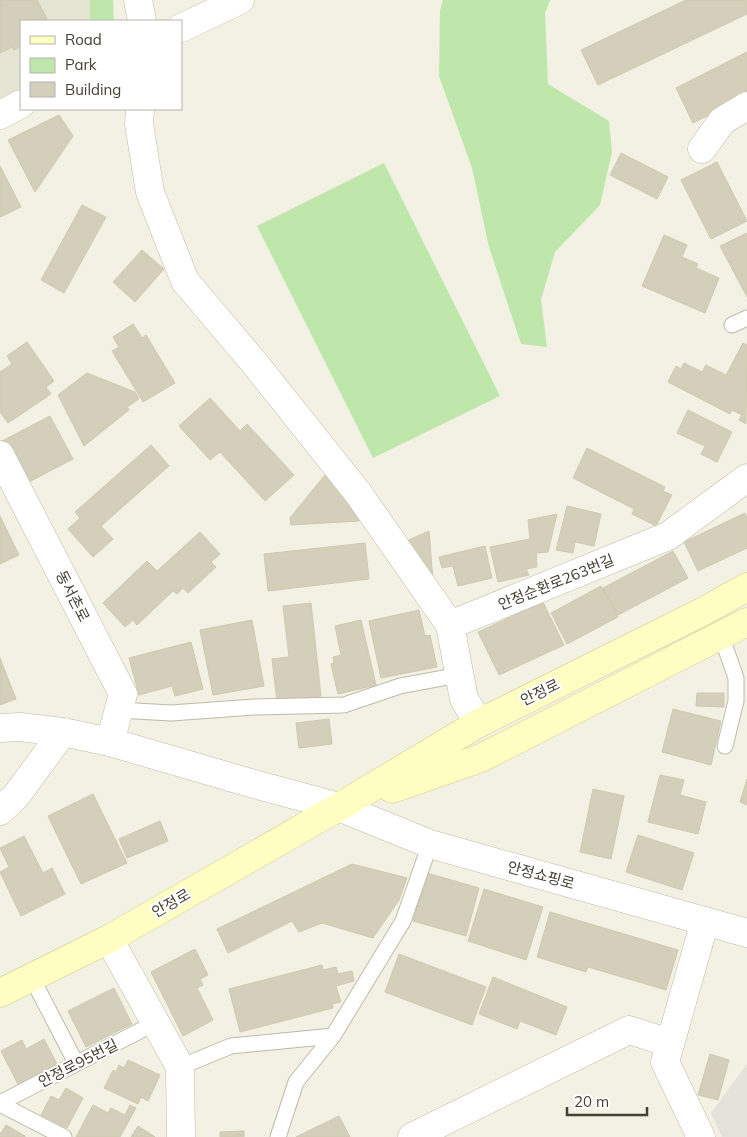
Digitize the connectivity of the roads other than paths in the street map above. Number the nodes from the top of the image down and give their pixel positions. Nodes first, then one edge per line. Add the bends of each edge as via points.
1 (138, 0) edge
2 (240, 0) edge
3 (142, 20) edge
4 (182, 28) edge
5 (20, 104) edge
6 (747, 106) edge
7 (140, 110) edge
8 (0, 114) edge
9 (702, 149) dead end
10 (747, 318) edge
11 (732, 326) dead end
12 (0, 455) edge
13 (747, 478) edge
14 (747, 587) edge
15 (747, 622) edge
16 (450, 625) junction
17 (721, 636) junction
18 (459, 675) junction
19 (119, 710) junction
20 (480, 723) junction
21 (0, 728) edge
22 (63, 732) junction
23 (110, 742) junction
24 (725, 746) dead end
25 (339, 807) junction
26 (0, 811) edge
27 (430, 844) junction
28 (705, 921) junction
29 (747, 933) edge
30 (109, 939) junction
31 (32, 978) junction
32 (0, 993) edge
33 (155, 1023) junction
34 (333, 1036) junction
35 (670, 1043) junction
36 (76, 1063) junction
37 (180, 1067) junction
38 (0, 1103) edge
39 (64, 1137) edge
40 (181, 1137) edge
41 (278, 1137) edge
42 (412, 1137) edge
43 (701, 1137) edge

1 - 3 street
2 - 4 street
5 - 8 street
6 - 9 street via 722,121
7 - 16 street via 139,124 150,192 185,281 358,493
10 - 11 lane
12 - 19 street, 동서촌로 via 123,694
13 - 16 street, 안정순환로263번길 via 668,536
14 - 20 main road, 안정로
15 - 17 main road, 안정로
16 - 18 street
17 - 24 lane via 736,678 736,701
17 - 25 main road, 안정로 via 481,758
18 - 19 lane via 400,686 344,705 171,713
18 - 20 street via 464,699
19 - 23 street, 동서촌로
20 - 25 main road, 안정로
21 - 22 street
22 - 23 street
22 - 26 street via 16,796
23 - 25 street
25 - 27 street, 안정쇼핑로
25 - 30 main road, 안정로
27 - 28 street, 안정쇼핑로
27 - 34 lane via 402,921
28 - 29 street, 안정쇼핑로
28 - 35 street
30 - 31 main road, 안정로
30 - 33 street
31 - 32 main road, 안정로
31 - 36 lane
33 - 36 lane, 안정로95번길
33 - 37 street
34 - 37 lane via 231,1046
34 - 41 lane via 296,1082
35 - 42 street via 629,1030
35 - 43 street via 665,1062
36 - 38 lane, 안정로95번길
37 - 40 street
38 - 39 lane, 안정로95번길

